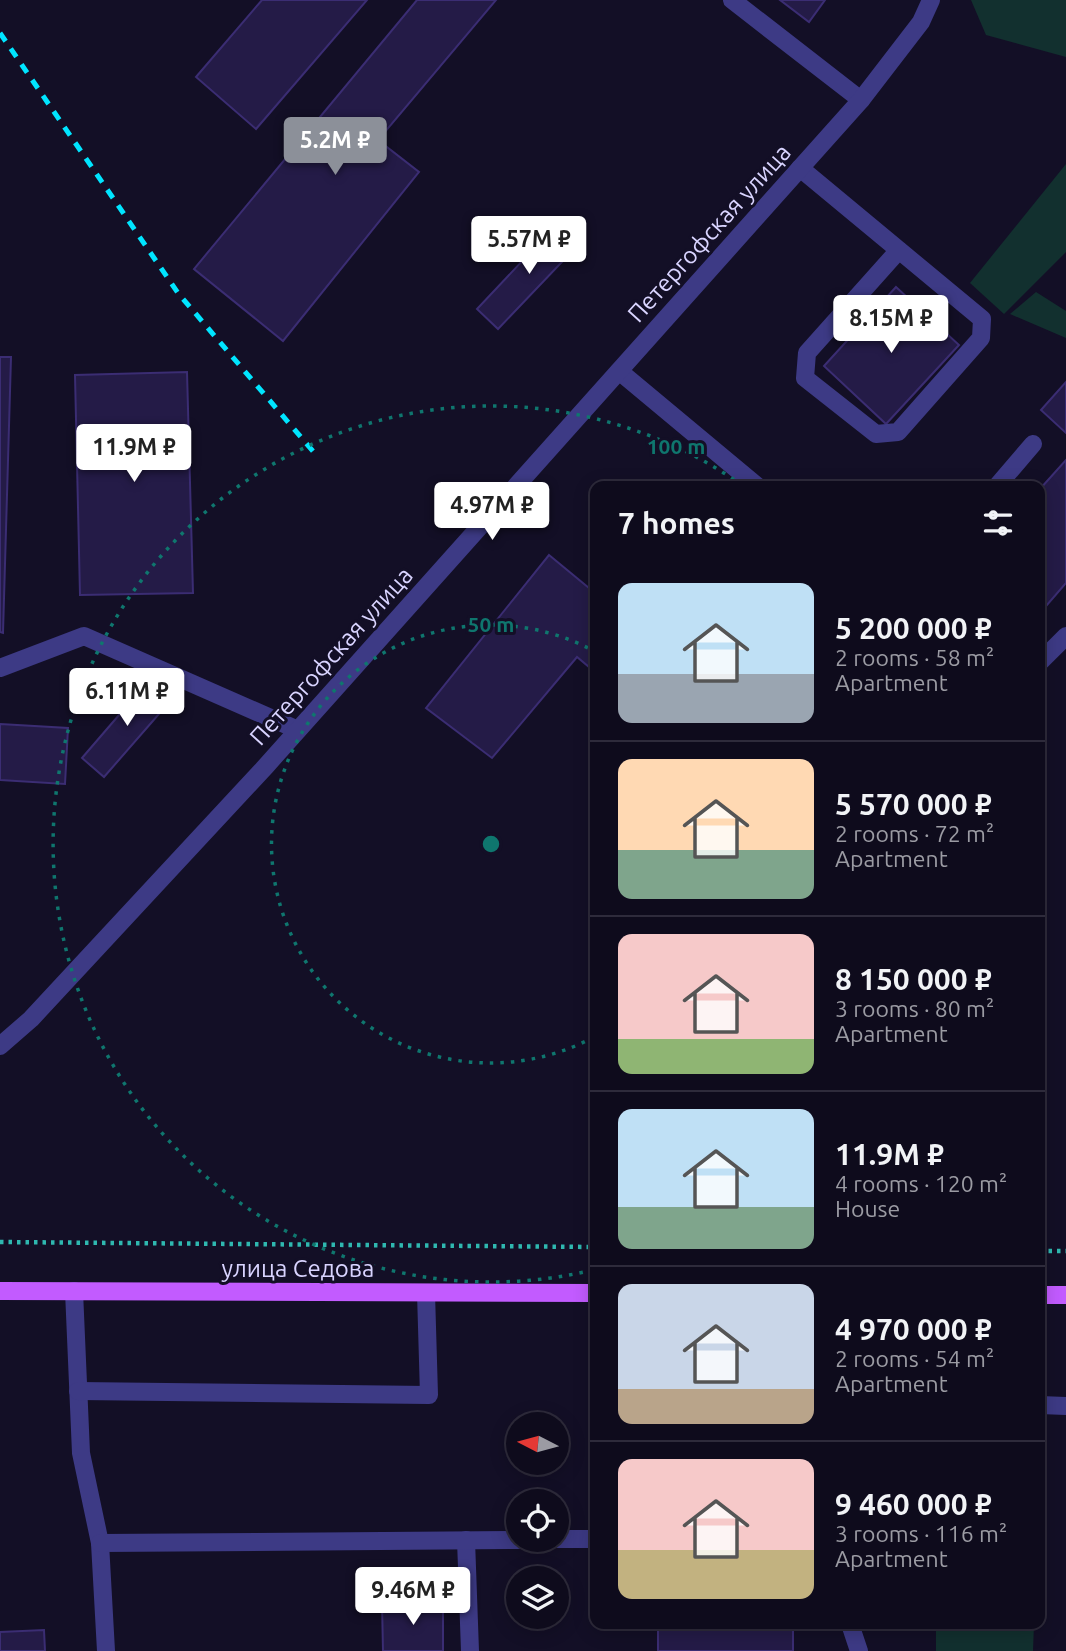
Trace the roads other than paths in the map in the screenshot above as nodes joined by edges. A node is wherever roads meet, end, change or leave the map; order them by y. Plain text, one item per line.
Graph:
1 (732, 0) edge
2 (931, 0) edge
3 (862, 100) junction
4 (800, 168) junction
5 (899, 250) dead end
6 (619, 371) junction
7 (1033, 444) dead end
8 (751, 481) edge
9 (1001, 481) edge
10 (1066, 636) edge
11 (1045, 657) edge
12 (0, 668) edge
13 (298, 730) junction
14 (1, 1044) edge
15 (0, 1291) edge
16 (74, 1292) junction
17 (426, 1293) junction
18 (590, 1293) edge
19 (1045, 1295) edge
20 (1066, 1295) edge
21 (78, 1391) junction
22 (1045, 1405) edge
23 (1066, 1406) edge
24 (569, 1539) edge
25 (590, 1539) edge
26 (466, 1540) junction
27 (506, 1540) edge
28 (100, 1543) junction
29 (852, 1629) edge
30 (106, 1651) edge
31 (470, 1651) edge
32 (859, 1651) edge

1 - 3 street
2 - 3 street, Петергофская улица
3 - 4 street, Петергофская улица
4 - 5 street
4 - 6 street, Петергофская улица
6 - 8 street
6 - 13 street, Петергофская улица
7 - 9 street
10 - 11 street
12 - 13 street
13 - 14 street, Петергофская улица
15 - 16 main road, улица Седова
16 - 17 main road, улица Седова
16 - 21 street
17 - 18 main road, улица Седова
17 - 21 street
19 - 20 main road
21 - 28 street
22 - 23 street
24 - 25 street
26 - 27 street
26 - 28 street
26 - 31 street
28 - 30 street
29 - 32 street

